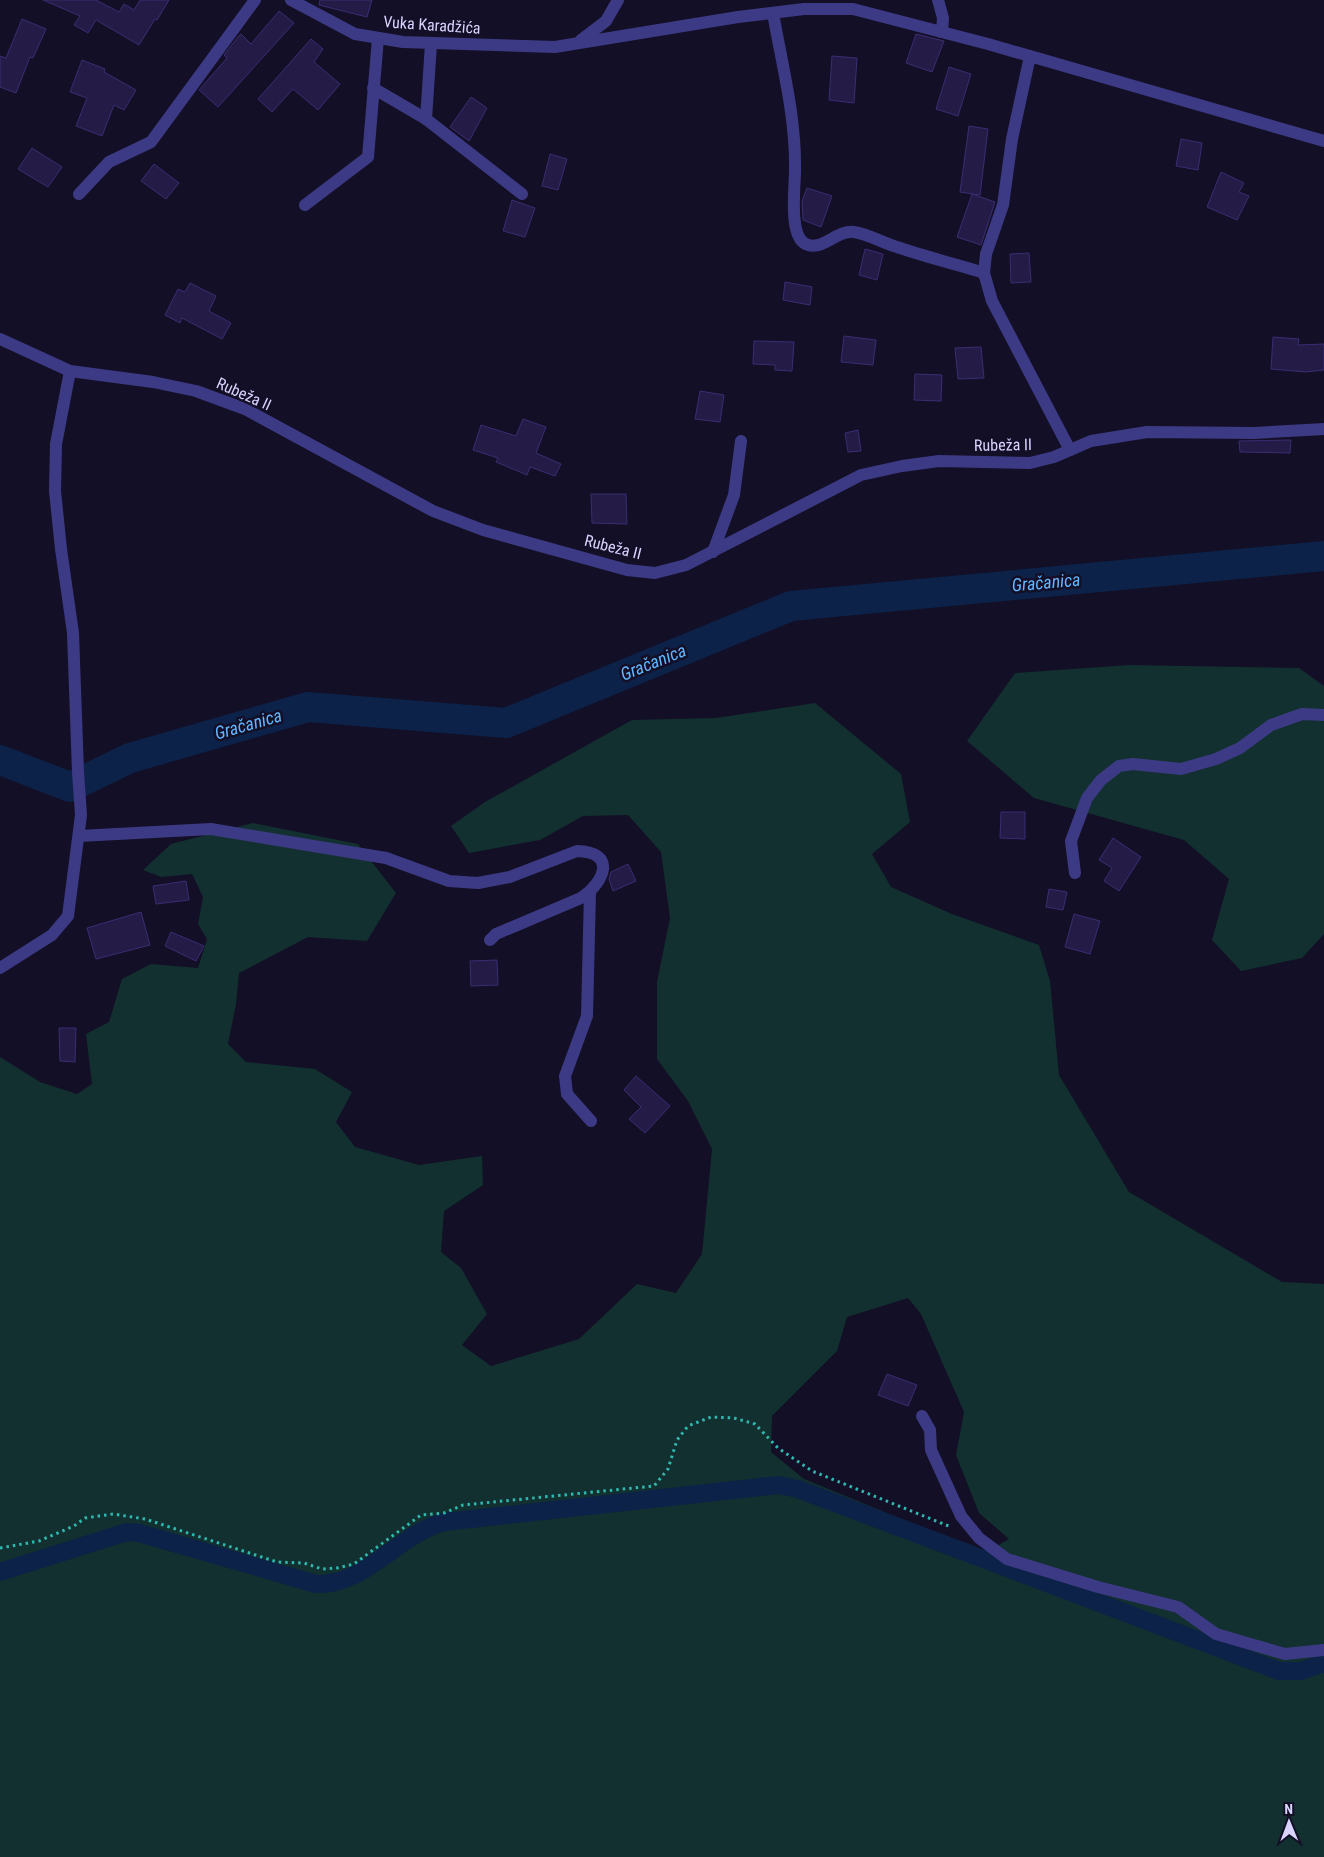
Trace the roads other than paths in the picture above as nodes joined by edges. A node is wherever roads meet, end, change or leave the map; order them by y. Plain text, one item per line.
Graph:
1 (255, 0) edge
2 (291, 0) edge
3 (618, 0) edge
4 (938, 0) edge
5 (772, 13) junction
6 (942, 32) junction
7 (378, 38) junction
8 (579, 42) junction
9 (431, 44) junction
10 (1030, 56) junction
11 (373, 88) junction
12 (426, 119) junction
13 (1324, 141) edge
14 (79, 194) dead end
15 (522, 194) dead end
16 (305, 206) dead end
17 (984, 273) junction
18 (0, 339) edge
19 (70, 371) junction
20 (1324, 429) edge
21 (741, 442) dead end
22 (1070, 450) junction
23 (713, 552) junction
24 (1324, 715) edge
25 (79, 836) junction
26 (1075, 873) dead end
27 (590, 892) junction
28 (490, 940) dead end
29 (0, 968) edge
30 (591, 1121) dead end
31 (922, 1416) dead end
32 (1324, 1650) edge

1 - 14 street
2 - 7 street, Vuka Karadžića
3 - 8 street
4 - 6 street
5 - 6 street, Vuka Karadžića
5 - 8 street, Vuka Karadžića
5 - 17 street
6 - 10 street, Vuka Karadžića
7 - 9 street, Vuka Karadžića
7 - 11 street
8 - 9 street, Vuka Karadžića
9 - 12 street
10 - 13 street, Vuka Karadžića
10 - 17 street
11 - 12 street
11 - 16 street
12 - 15 street
17 - 22 street
18 - 19 street, Rubeža II
19 - 23 street, Rubeža II
19 - 25 street
20 - 22 street, Rubeža II
21 - 23 street
22 - 23 street, Rubeža II
24 - 26 street
25 - 27 street
25 - 29 street
27 - 28 street
27 - 30 street
31 - 32 street

